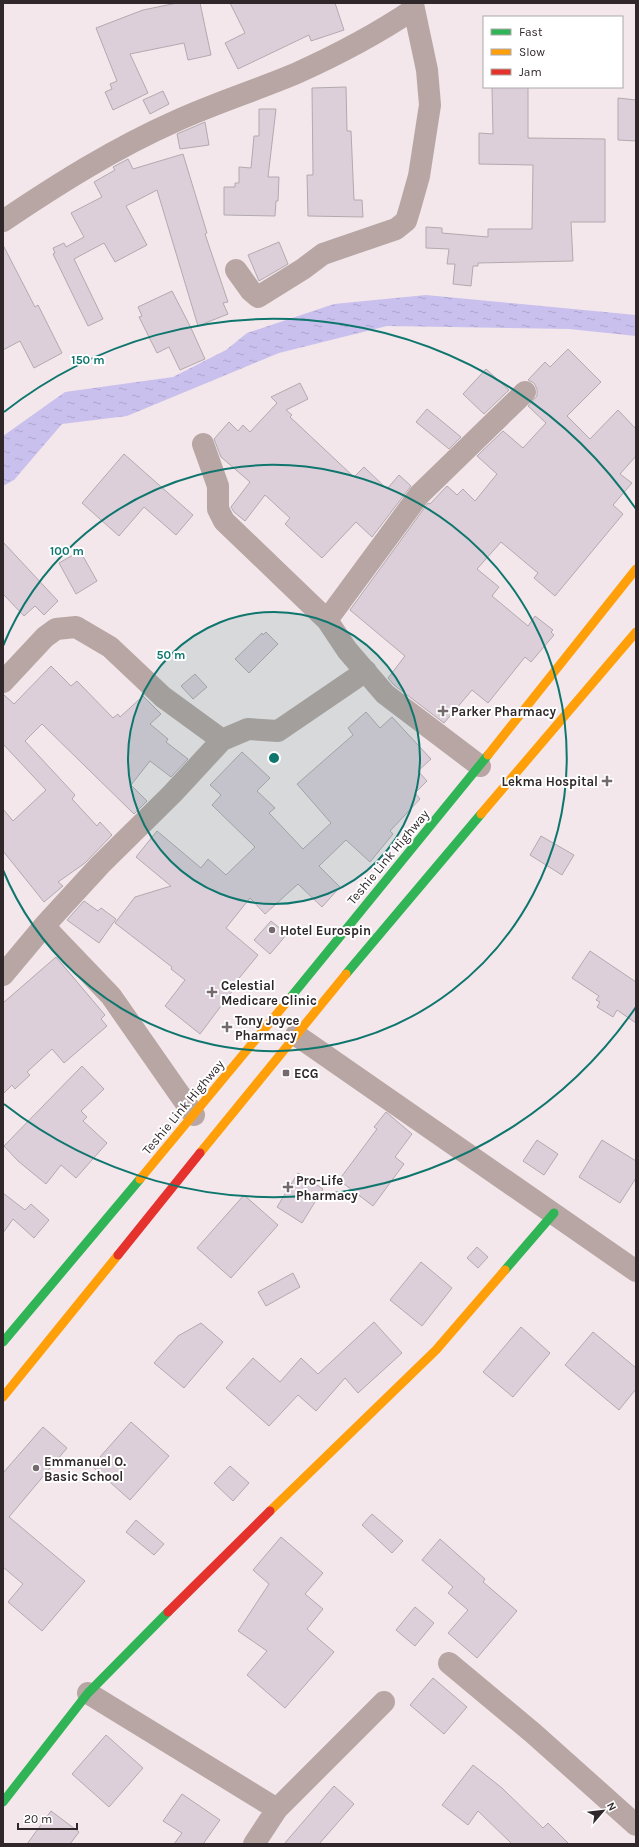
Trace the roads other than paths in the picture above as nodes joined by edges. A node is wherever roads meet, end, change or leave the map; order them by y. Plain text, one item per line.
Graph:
1 (414, 6) edge
2 (3, 221) edge
3 (236, 270) dead end
4 (525, 392) dead end
5 (203, 444) dead end
6 (636, 570) edge
7 (326, 620) junction
8 (636, 632) edge
9 (366, 671) junction
10 (3, 682) edge
11 (222, 740) junction
12 (480, 766) junction
13 (44, 926) junction
14 (4, 974) edge
15 (296, 1035) junction
16 (194, 1115) junction
17 (554, 1214) junction
18 (636, 1271) edge
19 (3, 1342) edge
20 (3, 1397) edge
21 (449, 1663) dead end
22 (88, 1693) junction
23 (384, 1702) dead end
24 (3, 1802) edge
25 (278, 1809) junction
26 (636, 1825) edge
27 (254, 1844) edge

1 - 2 street
1 - 3 street
4 - 7 street
5 - 7 street
6 - 12 main road, Teshie Link Highway
7 - 9 street
8 - 15 main road
9 - 11 street
9 - 12 street
10 - 11 street
11 - 13 street
12 - 16 main road, Teshie Link Highway
13 - 14 street
13 - 16 street
15 - 17 street
15 - 20 main road
16 - 19 main road, Teshie Link Highway
17 - 18 street
17 - 22 main road
21 - 26 street
22 - 24 main road
22 - 25 street
23 - 25 street
25 - 27 street

